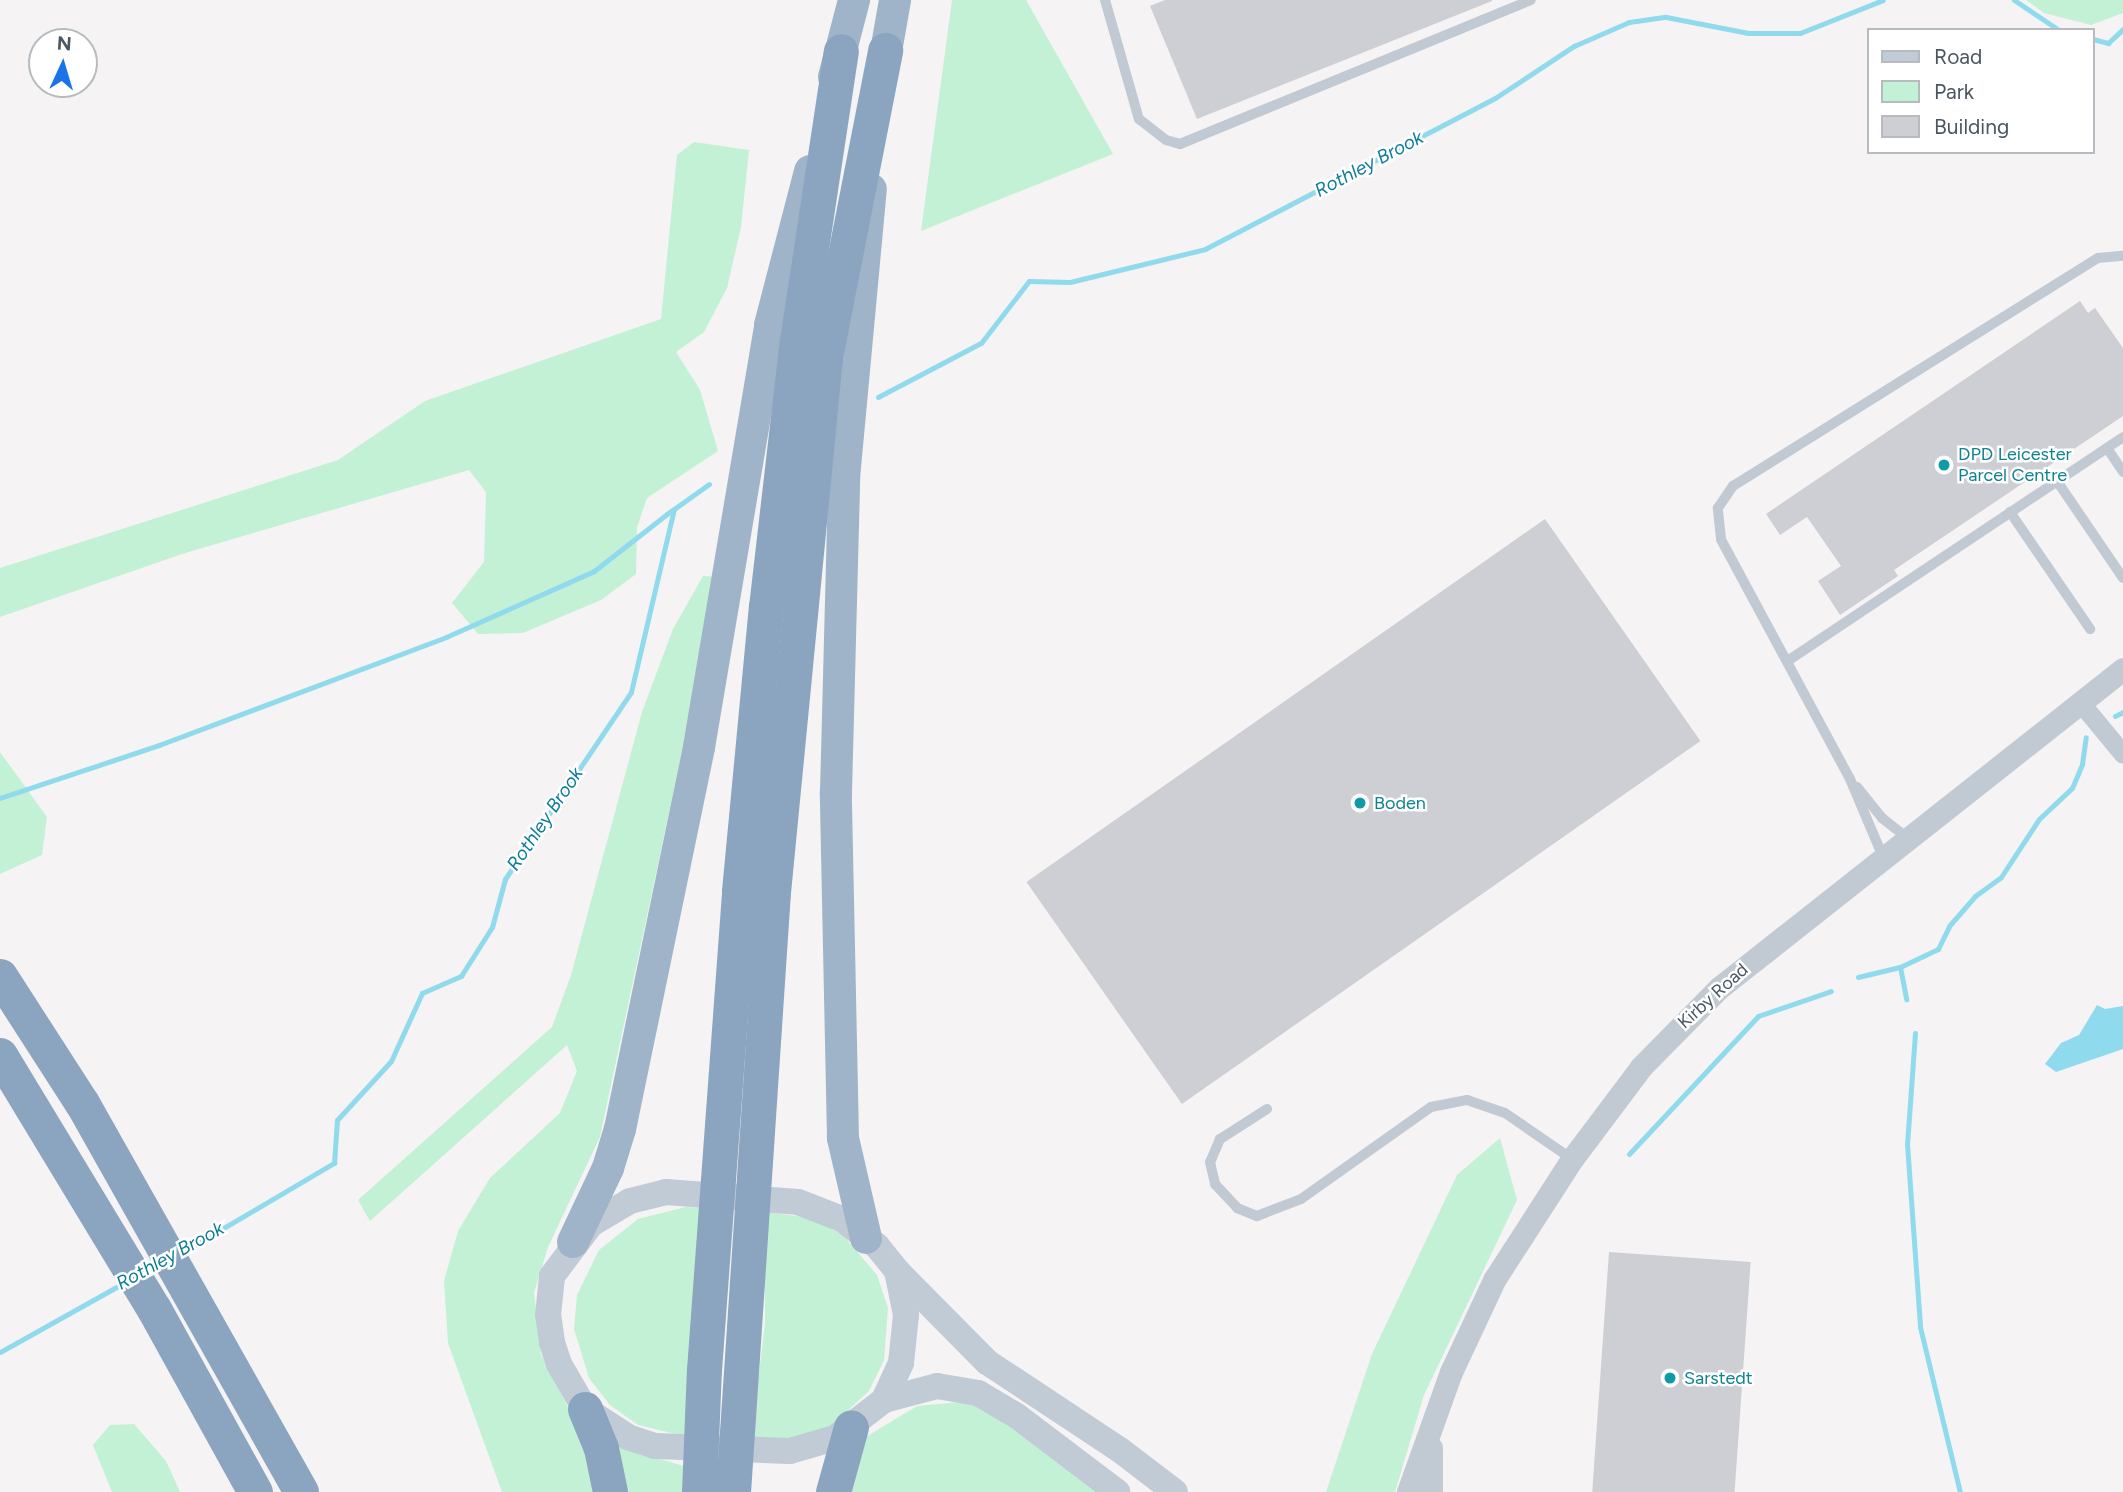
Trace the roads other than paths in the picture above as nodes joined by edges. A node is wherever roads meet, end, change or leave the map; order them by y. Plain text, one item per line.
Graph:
1 (854, 0) edge
2 (895, 0) edge
3 (1105, 0) edge
4 (1531, 0) edge
5 (884, 50) junction
6 (841, 51) junction
7 (2123, 256) edge
8 (2123, 437) edge
9 (2106, 448) junction
10 (2123, 472) edge
11 (2057, 481) junction
12 (2010, 512) junction
13 (2123, 578) edge
14 (2090, 629) dead end
15 (1789, 660) junction
16 (2123, 669) edge
17 (2080, 702) junction
18 (2123, 754) edge
19 (1850, 779) junction
20 (1911, 841) junction
21 (1884, 860) junction
22 (0, 976) edge
23 (0, 1055) edge
24 (1267, 1109) dead end
25 (1572, 1159) junction
26 (866, 1238) junction
27 (573, 1242) junction
28 (897, 1271) junction
29 (884, 1400) junction
30 (585, 1409) junction
31 (851, 1427) junction
32 (1432, 1431) junction
33 (255, 1492) edge
34 (301, 1492) edge
35 (610, 1492) edge
36 (699, 1492) edge
37 (733, 1492) edge
38 (833, 1492) edge
39 (1117, 1492) edge
40 (1175, 1492) edge
41 (1408, 1492) edge
42 (1431, 1492) edge

1 - 6 highway
2 - 5 highway
3 - 4 lane
5 - 26 highway
5 - 37 highway
6 - 27 highway
6 - 36 highway
7 - 15 lane
8 - 9 lane
9 - 10 lane
9 - 11 lane
11 - 12 lane
11 - 13 lane
12 - 14 lane
12 - 15 lane
15 - 19 lane
16 - 17 street, Kirby Road
17 - 18 street
17 - 20 street, Kirby Road
19 - 20 lane
19 - 21 lane
20 - 21 street, Kirby Road
21 - 25 street, Kirby Road
22 - 34 highway
23 - 33 highway
24 - 25 lane
25 - 32 street, Kirby Road
26 - 27 main road
26 - 28 main road
27 - 30 main road
28 - 29 main road
28 - 40 main road
29 - 31 main road
29 - 39 main road
30 - 31 main road
30 - 35 highway
31 - 38 highway
32 - 41 street, Kirby Road
32 - 42 street, Kirby Road

